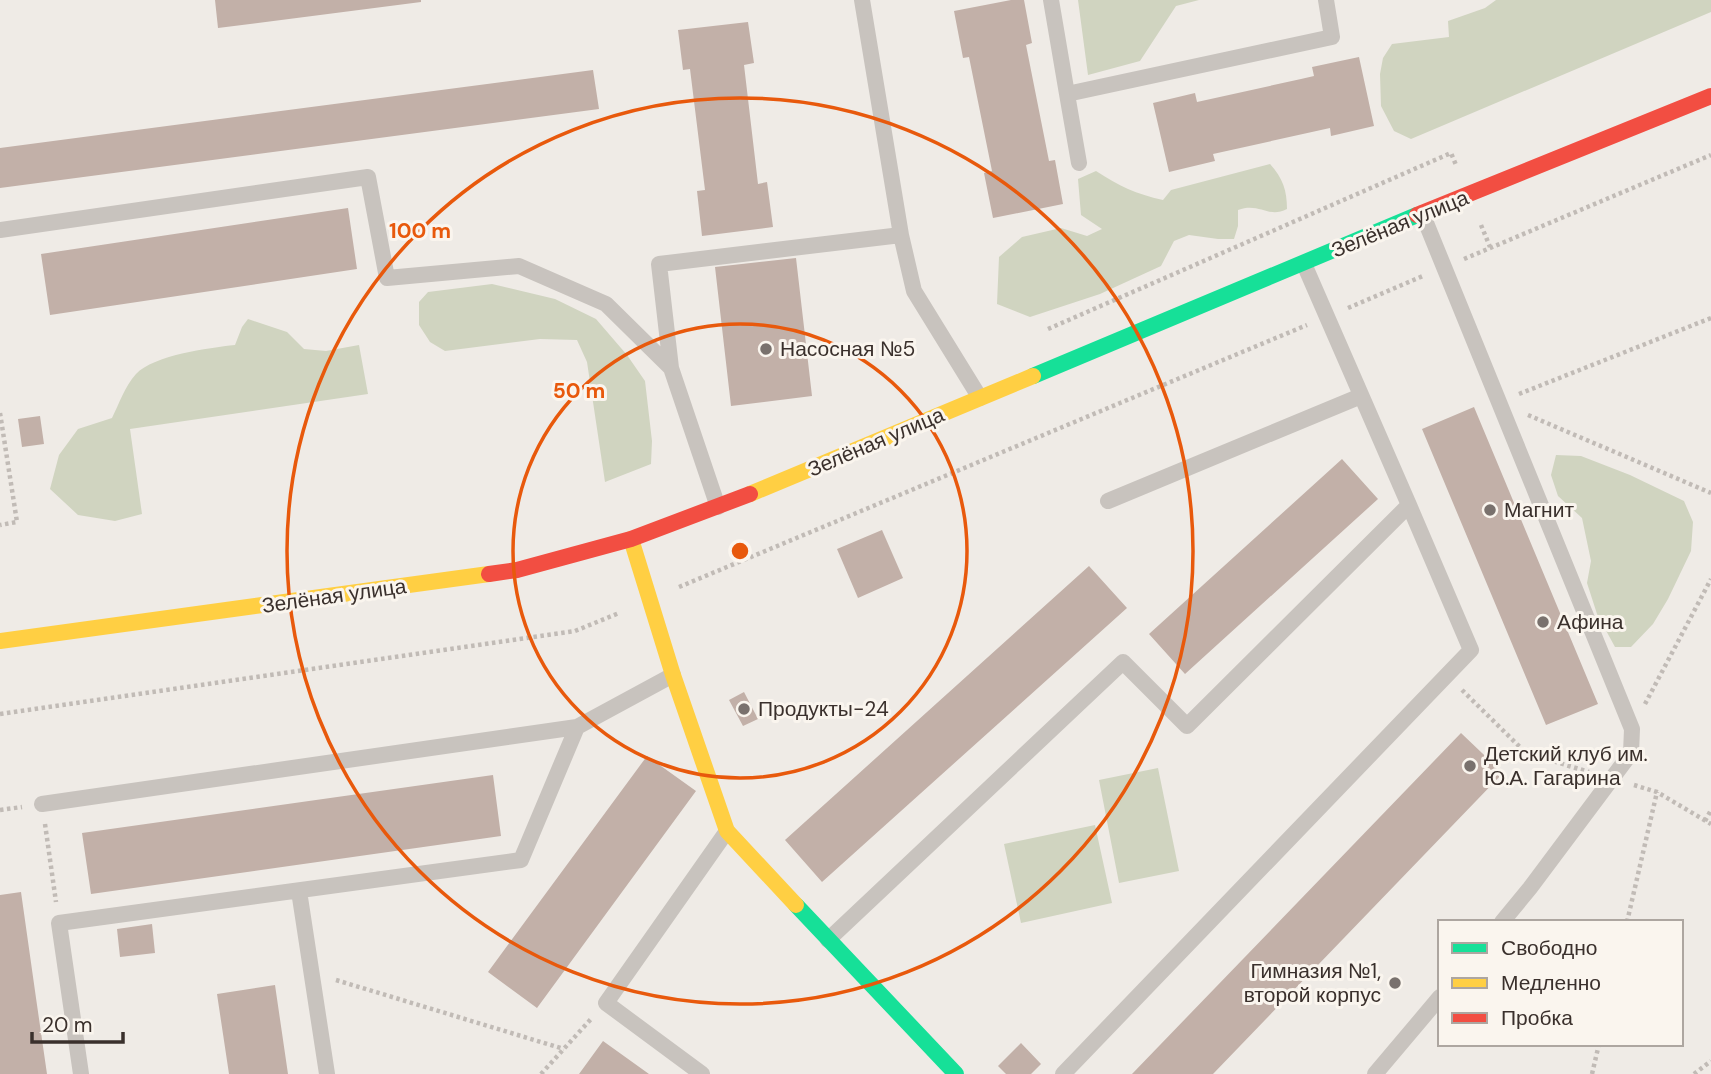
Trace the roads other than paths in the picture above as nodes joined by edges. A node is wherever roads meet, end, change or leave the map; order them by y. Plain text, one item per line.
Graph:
1 (862, 0) edge
2 (1051, 0) edge
3 (1326, 0) edge
4 (1067, 94) junction
5 (1711, 96) edge
6 (1079, 163) dead end
7 (1422, 213) junction
8 (0, 230) edge
9 (901, 234) junction
10 (1304, 264) junction
11 (671, 368) junction
12 (1361, 396) junction
13 (980, 398) junction
14 (1108, 501) dead end
15 (1409, 505) junction
16 (718, 507) junction
17 (631, 539) junction
18 (0, 641) edge
19 (673, 675) junction
20 (577, 727) junction
21 (42, 804) road end
22 (727, 831) junction
23 (299, 891) junction
24 (1504, 920) edge
25 (828, 940) junction
26 (1438, 999) edge
27 (81, 1074) edge
28 (327, 1074) edge
29 (702, 1074) edge
30 (956, 1074) edge
31 (1063, 1074) edge
32 (1375, 1074) edge

1 - 9 lane
2 - 4 lane
3 - 4 lane
4 - 6 lane
5 - 7 main road, Зелёная улица
7 - 10 main road, Зелёная улица
7 - 24 lane
8 - 11 lane
9 - 11 lane
9 - 13 lane
10 - 12 lane
10 - 13 main road, Зелёная улица
11 - 16 lane
12 - 14 lane
12 - 15 lane
13 - 16 main road, Зелёная улица
15 - 25 lane
15 - 31 lane
16 - 17 main road, Зелёная улица
17 - 18 main road, Зелёная улица
17 - 19 main road
19 - 20 lane
19 - 22 main road
20 - 21 lane
20 - 23 lane
22 - 25 main road
22 - 29 lane
23 - 27 lane
23 - 28 lane
25 - 30 main road
26 - 32 lane

